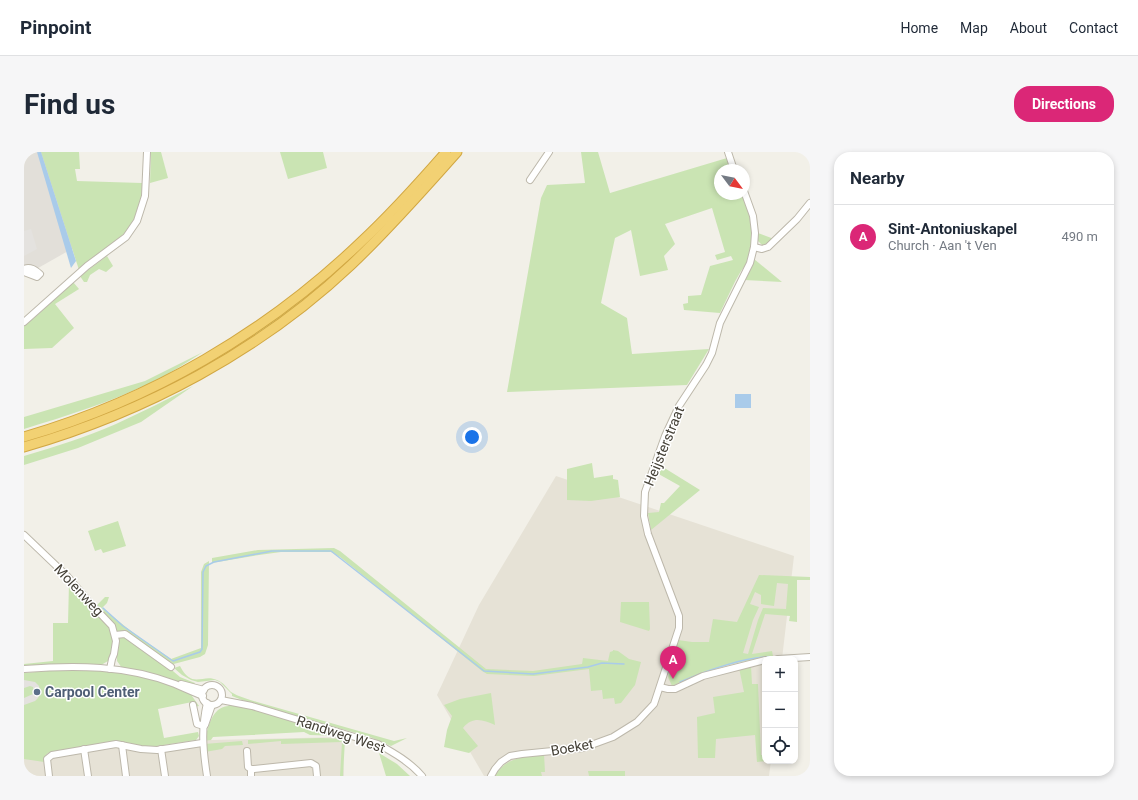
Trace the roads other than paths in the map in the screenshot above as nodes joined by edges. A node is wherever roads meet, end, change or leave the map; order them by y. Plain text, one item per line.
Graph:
1 (147, 152) edge
2 (446, 152) edge
3 (457, 152) edge
4 (549, 152) edge
5 (728, 152) edge
6 (732, 164) edge
7 (530, 180) dead end
8 (747, 200) edge
9 (810, 203) edge
10 (754, 247) junction
11 (24, 322) edge
12 (24, 437) edge
13 (24, 447) edge
14 (24, 535) edge
15 (115, 635) junction
16 (810, 657) edge
17 (798, 658) edge
18 (762, 661) edge
19 (171, 667) dead end
20 (24, 669) edge
21 (112, 669) junction
22 (660, 687) junction
23 (203, 693) junction
24 (221, 698) junction
25 (210, 704) junction
26 (193, 705) dead end
27 (203, 728) junction
28 (202, 743) junction
29 (122, 745) junction
30 (84, 749) junction
31 (162, 749) junction
32 (247, 751) dead end
33 (251, 773) edge
34 (49, 776) edge
35 (88, 776) edge
36 (126, 776) edge
37 (165, 776) edge
38 (207, 776) edge
39 (317, 776) edge
40 (422, 776) edge
41 (492, 776) edge

1 - 11 street
2 - 12 highway
3 - 13 highway
4 - 7 street
5 - 6 street
8 - 10 street, Heijsterstraat
9 - 10 street
10 - 22 street, Heijsterstraat
14 - 15 street, Molenweg
15 - 19 street
15 - 21 street
16 - 17 street
18 - 22 street
20 - 21 street
21 - 23 street
22 - 41 street, Boeket
23 - 24 street
23 - 25 street
24 - 25 street
24 - 40 street, Randweg West
25 - 27 street
26 - 27 street
27 - 28 street
28 - 31 street
28 - 38 street
29 - 30 street
29 - 31 street
29 - 36 street
30 - 34 street
30 - 35 street
31 - 37 street
32 - 33 street
33 - 39 street

